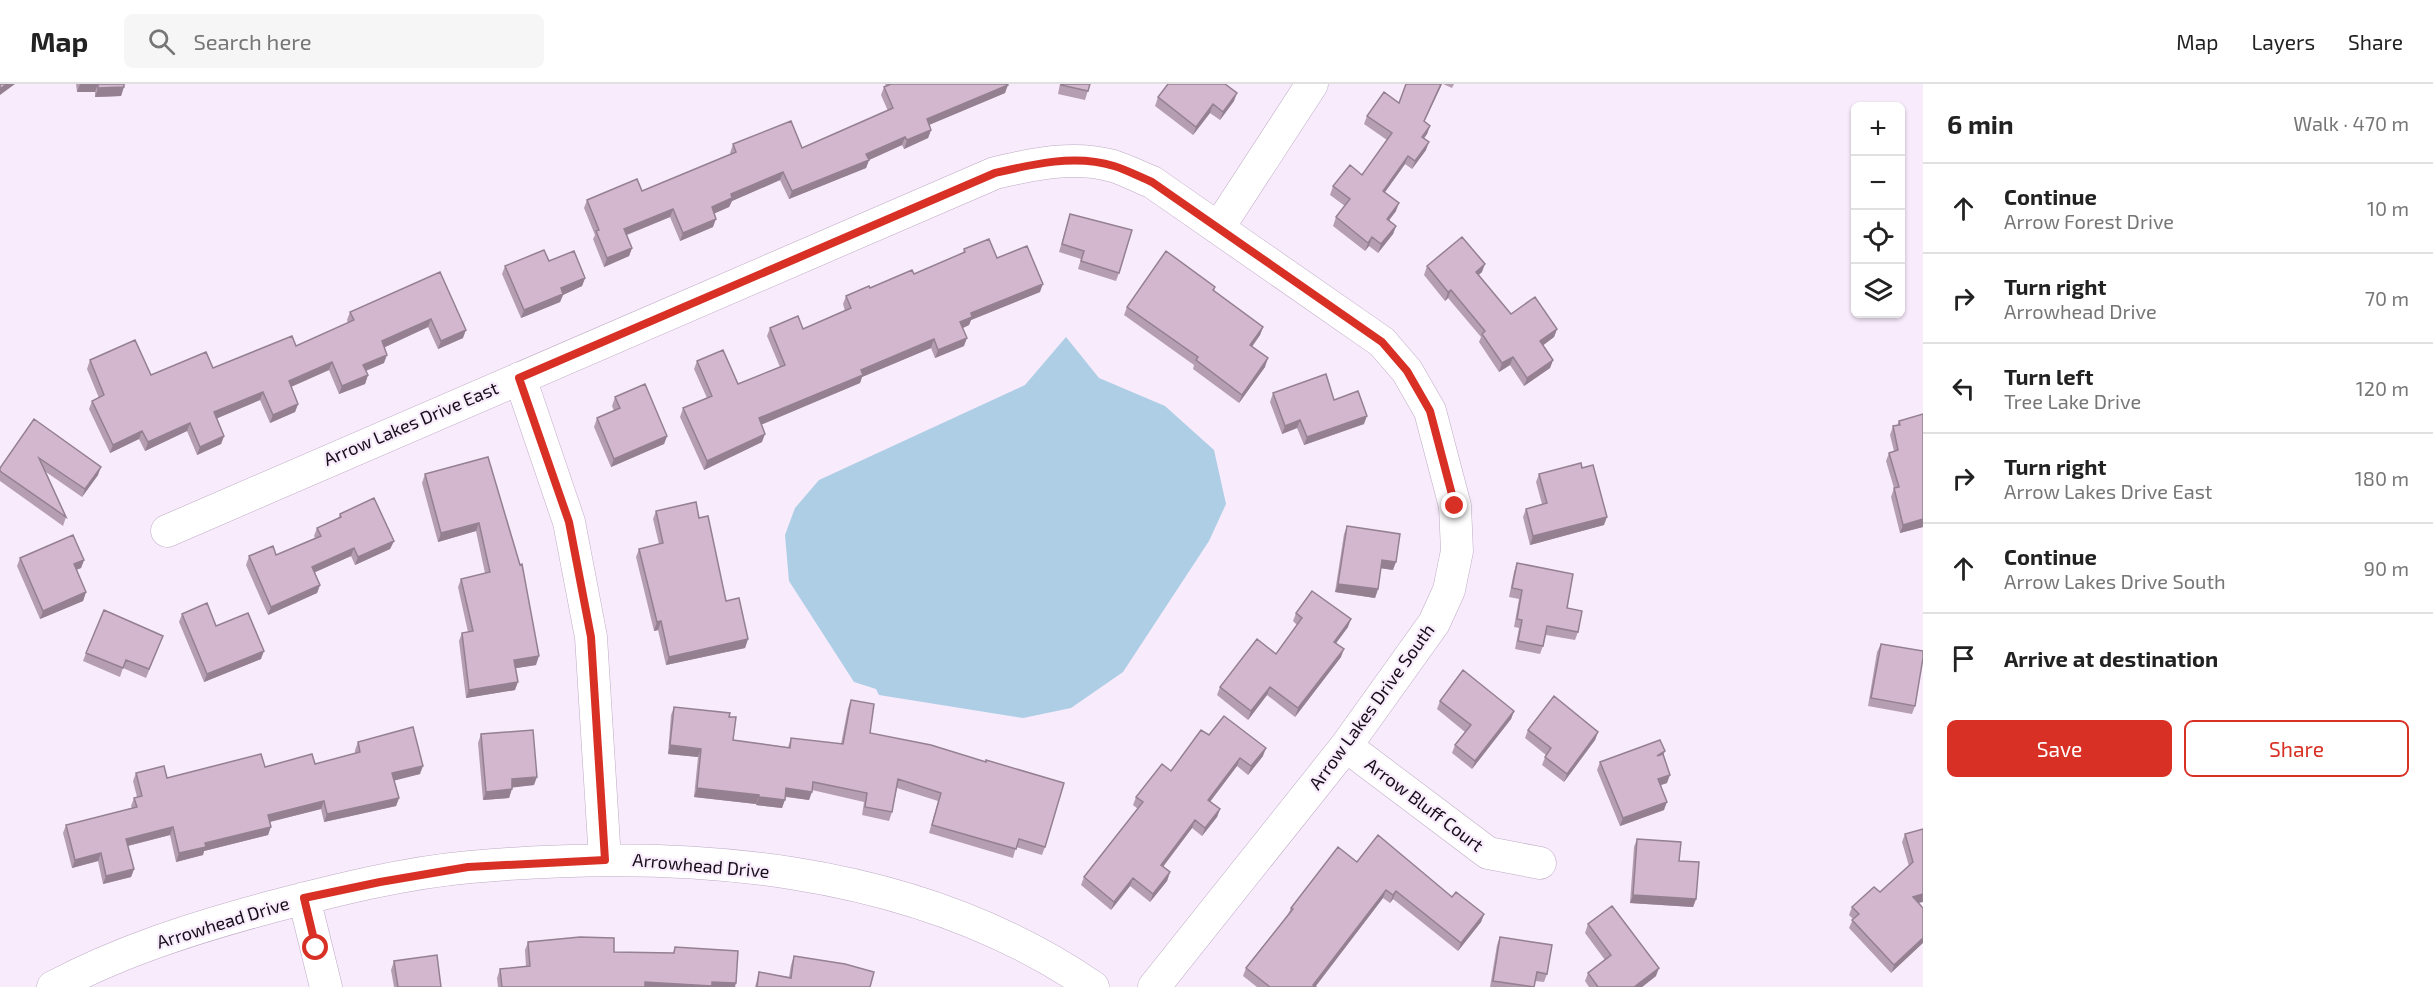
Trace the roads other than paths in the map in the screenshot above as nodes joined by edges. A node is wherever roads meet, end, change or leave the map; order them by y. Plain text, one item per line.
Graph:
1 (1312, 84) edge
2 (1220, 227) junction
3 (519, 378) junction
4 (167, 531) dead end
5 (1346, 746) junction
6 (605, 860) junction
7 (1540, 863) dead end
8 (304, 898) junction
9 (53, 987) edge
10 (326, 987) edge
11 (1093, 987) edge
12 (1154, 987) edge

1 - 2 street
2 - 3 street, Arrow Lakes Drive East
2 - 5 street, Arrow Lakes Drive South
3 - 4 street, Arrow Lakes Drive East
3 - 6 street
5 - 7 street, Arrow Bluff Court
5 - 12 street, Arrow Lakes Drive South
6 - 8 street, Arrowhead Drive
6 - 11 street, Arrowhead Drive
8 - 9 street, Arrowhead Drive
8 - 10 street

